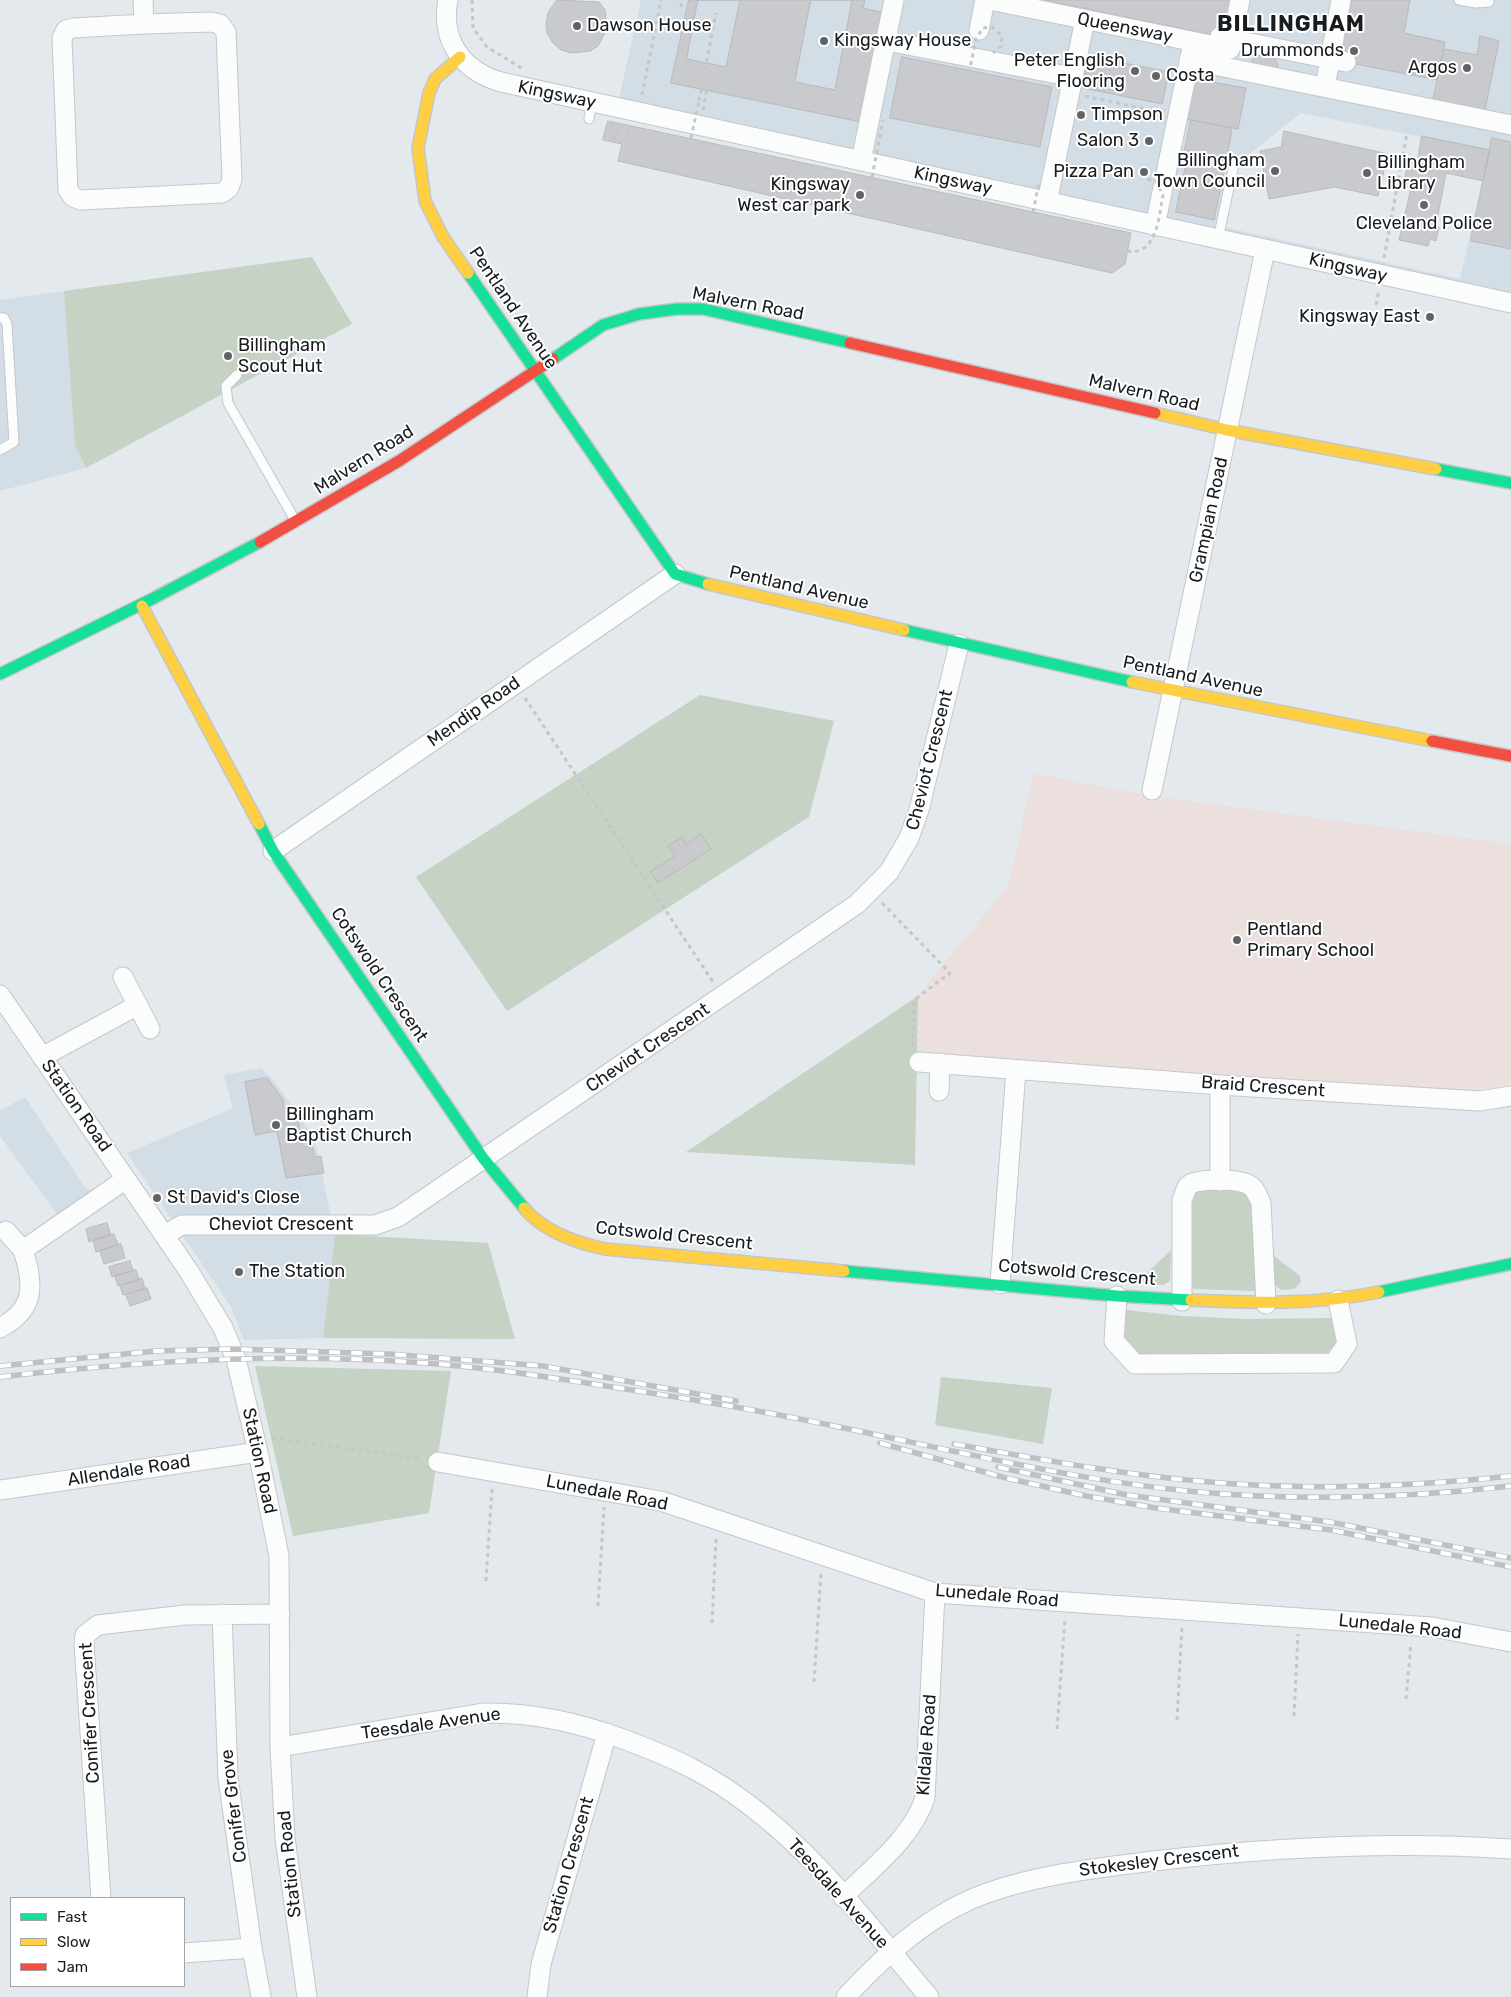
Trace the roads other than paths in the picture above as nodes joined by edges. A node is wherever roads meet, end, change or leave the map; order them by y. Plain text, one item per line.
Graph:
1 (143, 0) edge
2 (448, 0) edge
3 (894, 0) edge
4 (985, 0) edge
5 (990, 0) edge
6 (1234, 0) edge
7 (1240, 0) edge
8 (1342, 0) edge
9 (1352, 0) edge
10 (1459, 0) edge
11 (1489, 2) dead end
12 (1084, 20) junction
13 (144, 24) junction
14 (979, 30) dead end
15 (887, 41) junction
16 (1193, 42) junction
17 (1231, 44) junction
18 (460, 57) junction
19 (1330, 59) junction
20 (1189, 60) junction
21 (1074, 86) junction
22 (1325, 87) junction
23 (1511, 126) edge
24 (1235, 160) dead end
25 (861, 161) junction
26 (1050, 208) junction
27 (1154, 226) junction
28 (1218, 240) junction
29 (1266, 250) junction
30 (1511, 304) edge
31 (0, 318) edge
32 (534, 371) junction
33 (237, 375) dead end
34 (1227, 430) junction
35 (0, 450) edge
36 (1511, 484) edge
37 (296, 522) junction
38 (675, 574) junction
39 (142, 606) junction
40 (959, 644) junction
41 (0, 674) edge
42 (1173, 692) junction
43 (1511, 756) edge
44 (1152, 790) dead end
45 (273, 851) junction
46 (123, 977) dead end
47 (0, 994) edge
48 (138, 1005) junction
49 (150, 1029) dead end
50 (42, 1057) junction
51 (919, 1062) road end
52 (940, 1064) junction
53 (1016, 1070) junction
54 (1220, 1085) junction
55 (939, 1090) dead end
56 (1511, 1096) edge
57 (483, 1158) junction
58 (126, 1180) junction
59 (1220, 1181) junction
60 (2, 1228) edge
61 (164, 1235) junction
62 (23, 1250) junction
63 (1511, 1264) edge
64 (1000, 1284) junction
65 (1117, 1296) junction
66 (1338, 1300) junction
67 (1182, 1301) junction
68 (1266, 1304) junction
69 (0, 1328) edge
70 (256, 1443) junction
71 (438, 1462) road end
72 (0, 1490) edge
73 (935, 1593) junction
74 (222, 1614) junction
75 (280, 1614) junction
76 (1511, 1642) edge
77 (607, 1733) junction
78 (280, 1748) junction
79 (1511, 1849) edge
80 (843, 1896) junction
81 (101, 1897) edge
82 (252, 1948) junction
83 (891, 1952) junction
84 (185, 1953) edge
85 (261, 1997) edge
86 (307, 1997) edge
87 (537, 1997) edge
88 (846, 1997) edge
89 (929, 1997) edge

1 - 13 street
2 - 18 street, Kingsway
3 - 15 street
4 - 14 street
5 - 12 street, Queensway
6 - 17 street
7 - 17 street
8 - 19 street
9 - 19 street
10 - 11 lane
12 - 16 street, Queensway
12 - 21 street
13 - 13 street
15 - 21 street
15 - 25 street
16 - 17 street, Queensway
16 - 20 street
17 - 19 street, Queensway
18 - 25 street, Kingsway
18 - 32 street, Pentland Avenue
19 - 22 street
20 - 22 street
20 - 27 street
21 - 26 street
22 - 23 street
24 - 28 lane
25 - 26 street, Kingsway
26 - 27 street, Kingsway
27 - 28 street, Kingsway
28 - 29 street, Kingsway
29 - 30 street, Kingsway
29 - 34 street, Grampian Road
31 - 35 lane
32 - 34 street, Malvern Road
32 - 37 street, Malvern Road
32 - 38 street, Pentland Avenue
33 - 37 lane
34 - 36 street, Malvern Road
34 - 42 street, Grampian Road
37 - 39 street, Malvern Road
38 - 40 street, Pentland Avenue
38 - 45 street, Mendip Road
39 - 41 street, Malvern Road
39 - 45 street, Cotswold Crescent
40 - 42 street, Pentland Avenue
40 - 57 street, Cheviot Crescent
42 - 43 street, Pentland Avenue
42 - 44 street, Grampian Road
45 - 57 street, Cotswold Crescent
46 - 48 street
47 - 50 street, Station Road
48 - 49 street
48 - 50 street
50 - 58 street, Station Road
51 - 52 street, Braid Crescent
52 - 53 street, Braid Crescent
52 - 55 street
53 - 54 street, Braid Crescent
53 - 64 street
54 - 56 street, Braid Crescent
54 - 59 street
57 - 61 street, Cheviot Crescent
57 - 64 street, Cotswold Crescent
58 - 61 street, Station Road
58 - 62 street
59 - 67 street
59 - 68 street
60 - 62 street
61 - 70 street, Station Road
62 - 69 street
63 - 66 street, Cotswold Crescent
64 - 65 street, Cotswold Crescent
65 - 66 street
65 - 67 street, Cotswold Crescent
66 - 68 street, Cotswold Crescent
67 - 68 street, Cotswold Crescent
70 - 72 street, Allendale Road
70 - 75 street, Station Road
71 - 73 street, Lunedale Road
73 - 76 street, Lunedale Road
73 - 80 street, Kildale Road
74 - 75 street, Conifer Crescent
74 - 81 street, Conifer Crescent
74 - 82 street, Conifer Grove
75 - 78 street, Station Road
77 - 78 street, Teesdale Avenue
77 - 80 street, Teesdale Avenue
77 - 87 street, Station Crescent
78 - 86 street, Station Road
79 - 83 street, Stokesley Crescent
80 - 83 street, Teesdale Avenue
82 - 84 street
82 - 85 street, Conifer Grove
83 - 88 street, Stokesley Crescent
83 - 89 street, Teesdale Avenue

